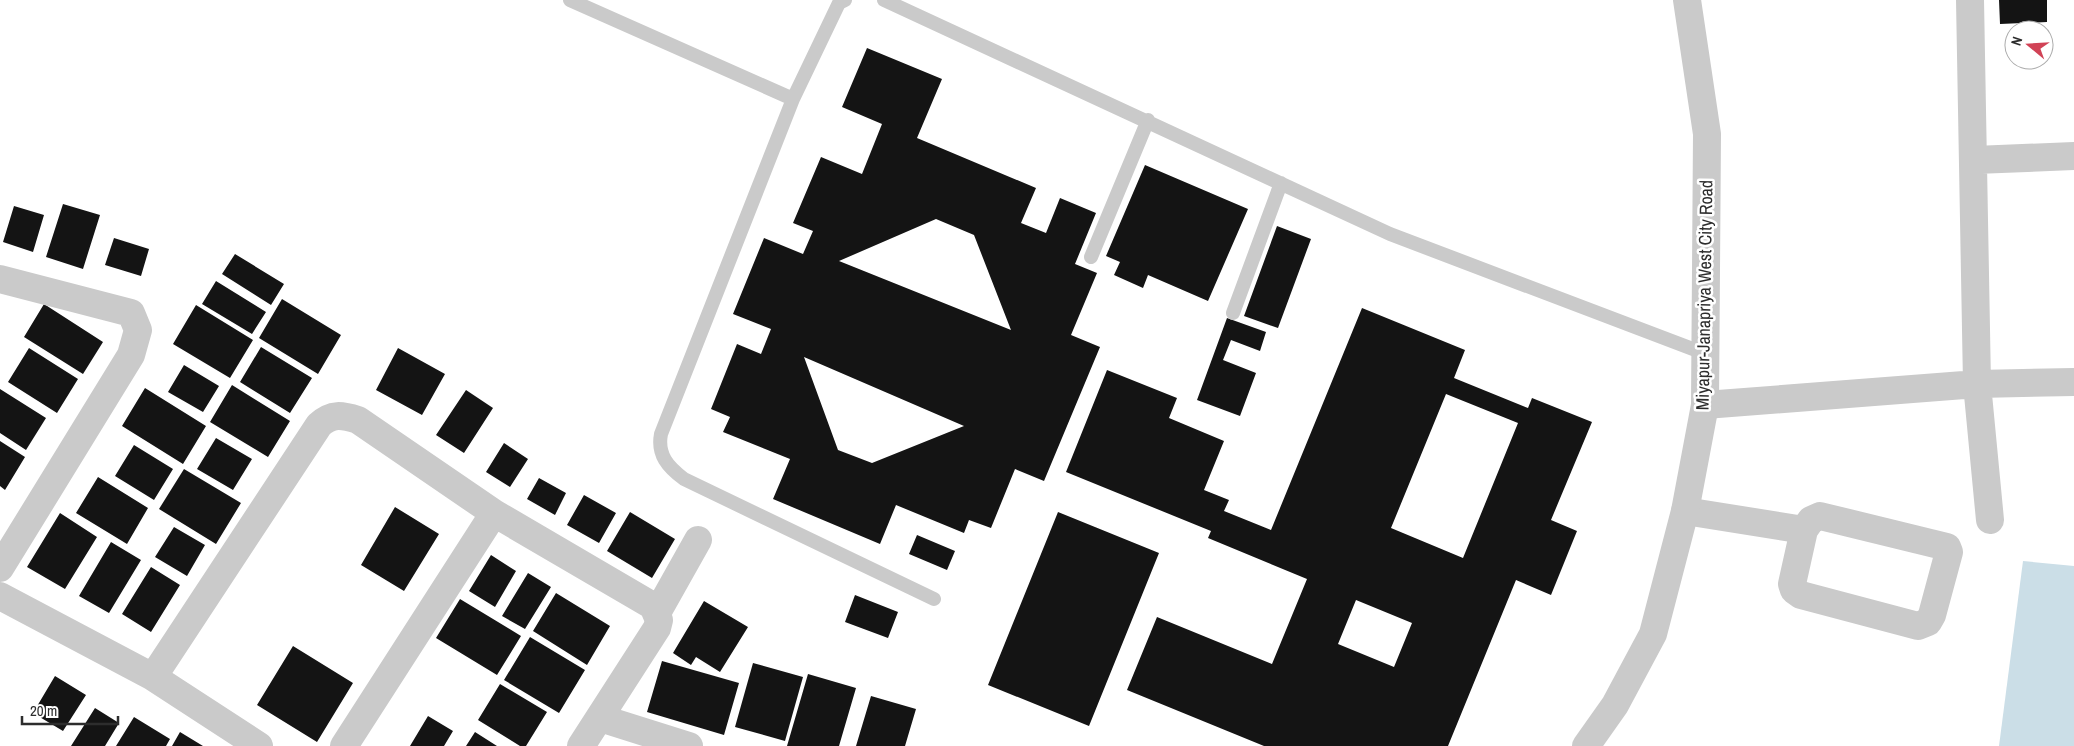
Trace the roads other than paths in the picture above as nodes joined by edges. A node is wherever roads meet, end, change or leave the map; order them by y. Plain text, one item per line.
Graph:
1 (570, 0) edge
2 (845, 0) edge
3 (884, 0) edge
4 (1687, 0) edge
5 (1970, 0) edge
6 (792, 98) junction
7 (1148, 120) junction
8 (2074, 156) edge
9 (1975, 160) junction
10 (1281, 183) junction
11 (1091, 257) dead end
12 (0, 279) edge
13 (1233, 312) dead end
14 (1706, 354) junction
15 (2074, 382) edge
16 (1978, 384) junction
17 (1705, 405) junction
18 (1685, 511) junction
19 (494, 513) junction
20 (1990, 520) dead end
21 (1804, 530) junction
22 (698, 540) dead end
23 (0, 568) edge
24 (0, 596) edge
25 (934, 599) dead end
26 (657, 613) junction
27 (153, 677) junction
28 (600, 718) junction
29 (259, 746) edge
30 (344, 746) edge
31 (581, 746) edge
32 (689, 746) edge
33 (1586, 746) edge

1 - 6 lane
2 - 6 lane
3 - 7 lane
4 - 14 street, Miyapur-Janapriya West City Road
5 - 9 street
6 - 25 lane
7 - 10 lane
7 - 11 lane
8 - 9 street
9 - 16 street
10 - 13 lane
10 - 14 lane
12 - 23 street
14 - 17 street, Miyapur-Janapriya West City Road
15 - 16 street
16 - 17 street
16 - 20 street
17 - 18 street, Miyapur-Janapriya West City Road
18 - 21 street
18 - 33 street, Miyapur-Janapriya West City Road
19 - 26 street
19 - 27 street
19 - 30 street
21 - 21 street
22 - 26 street
24 - 27 street
26 - 28 street
27 - 29 street
28 - 31 street
28 - 32 street

